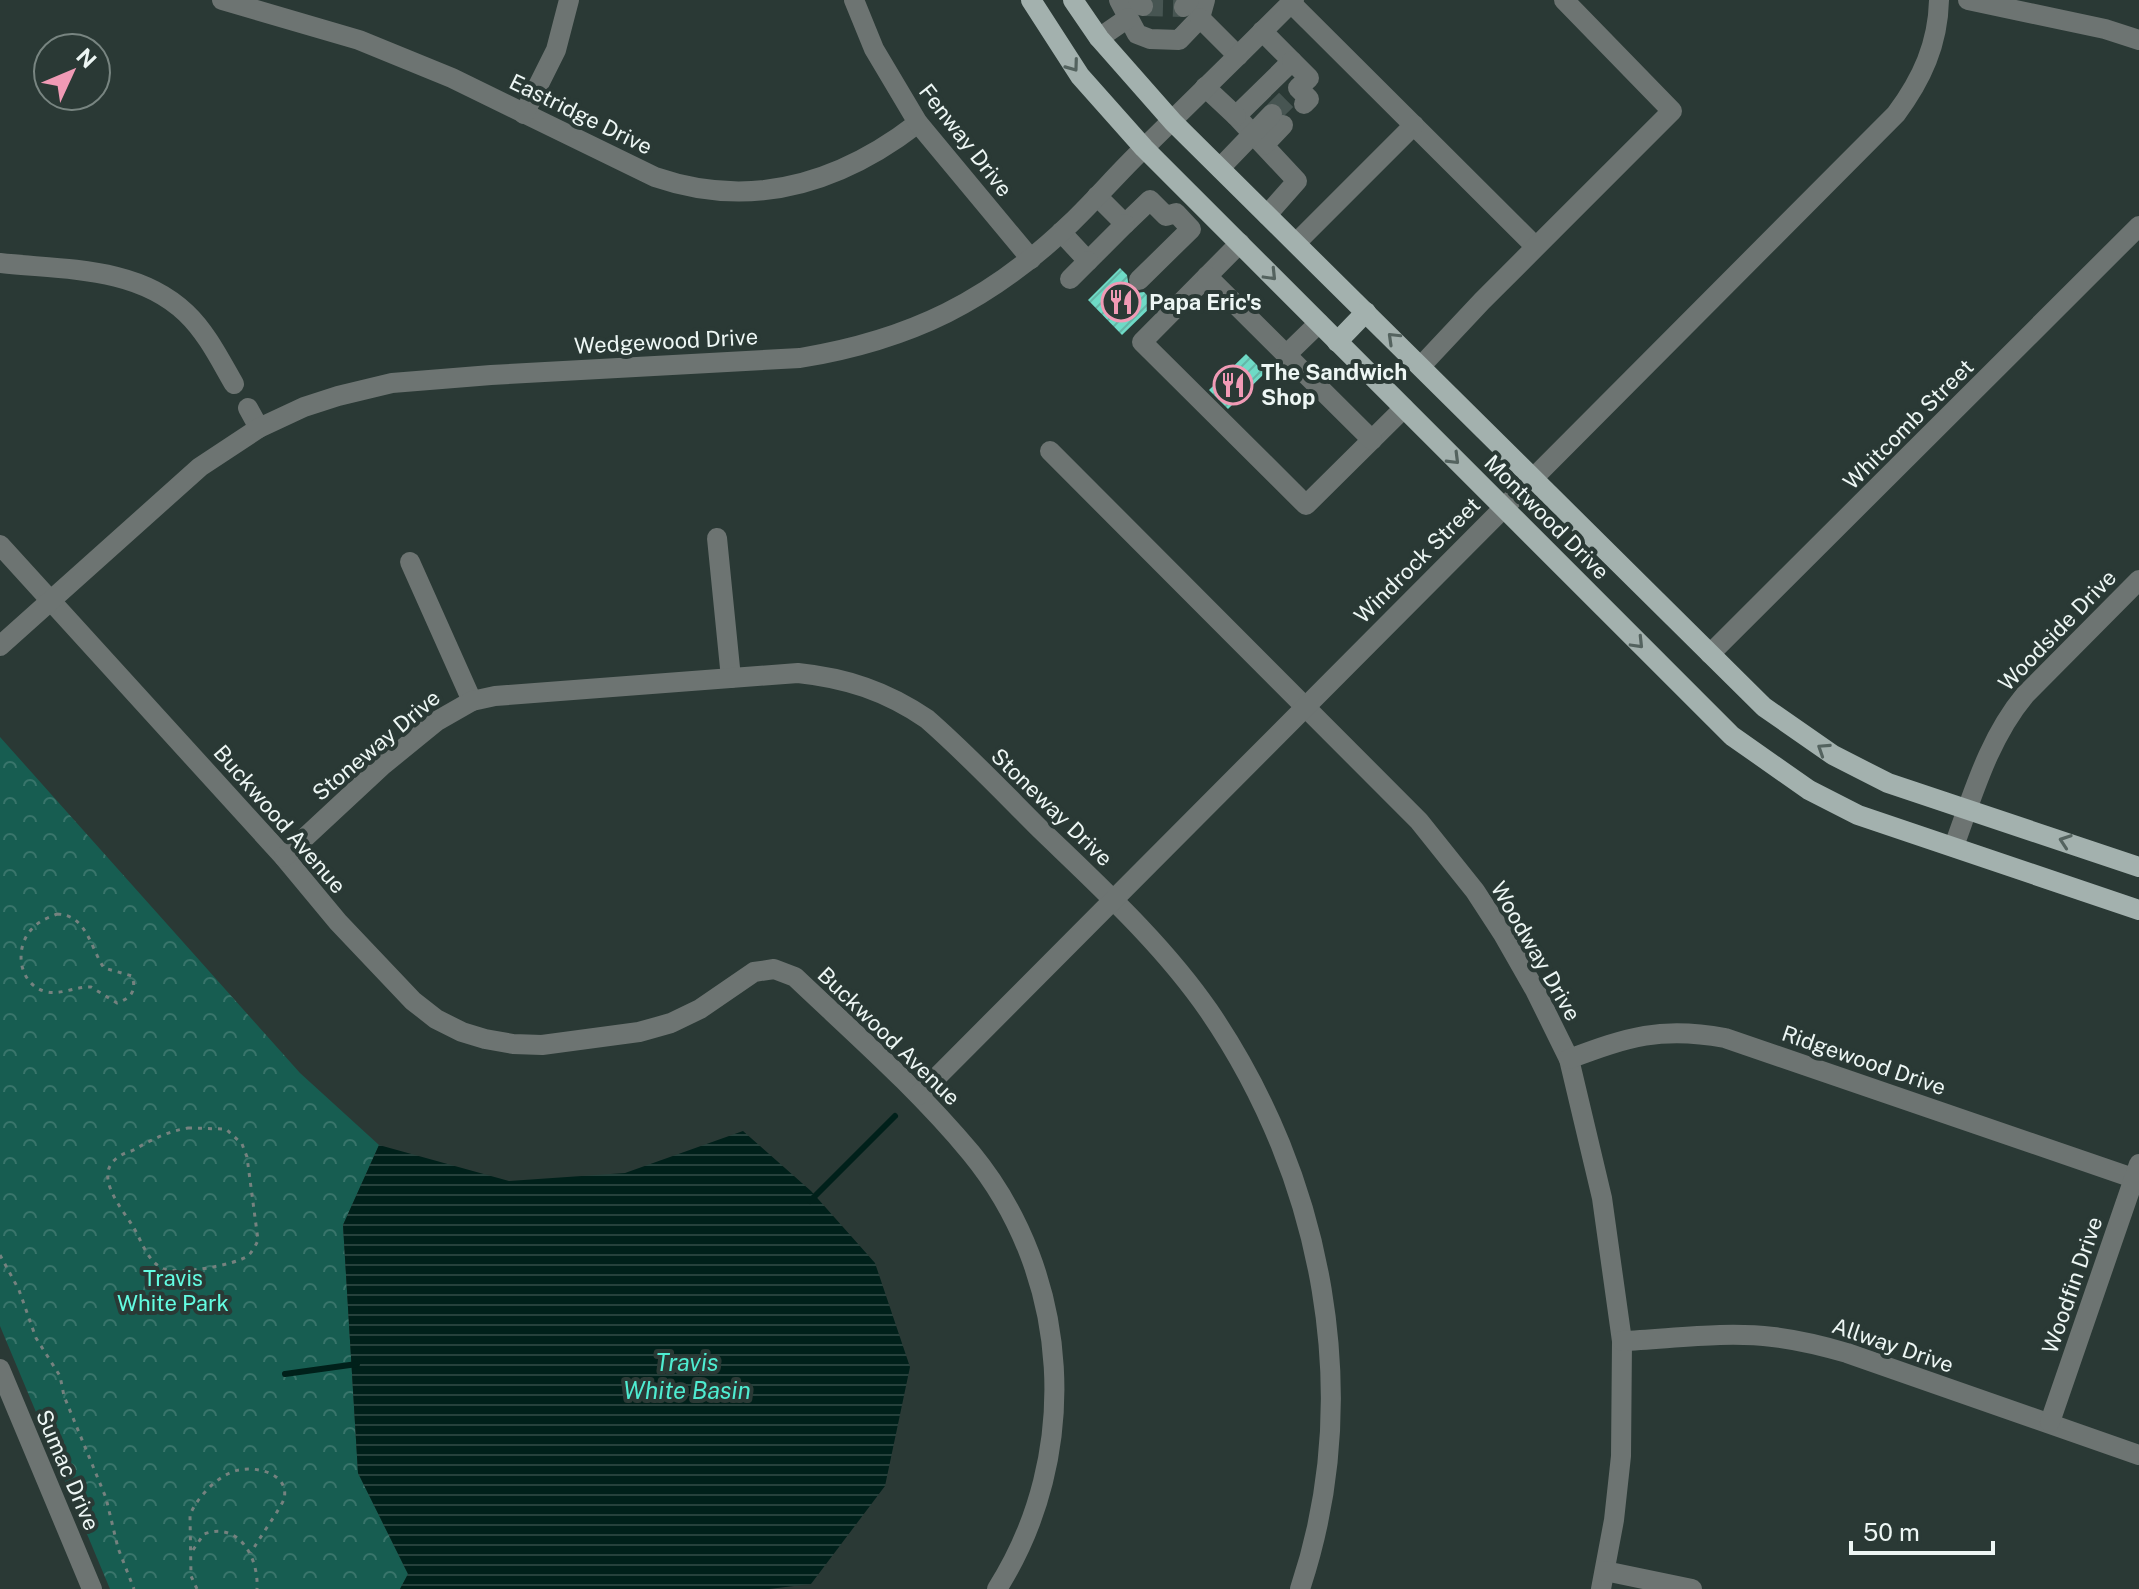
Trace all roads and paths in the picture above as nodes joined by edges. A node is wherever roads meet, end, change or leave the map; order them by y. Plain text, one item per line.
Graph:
1 (222, 0) edge
2 (569, 0) edge
3 (854, 0) edge
4 (1031, 0) edge
5 (1073, 0) edge
6 (1564, 0) edge
7 (1939, 0) edge
8 (1968, 0) edge
9 (1198, 4) edge
10 (1284, 4) edge
11 (1132, 6) edge
12 (1262, 31) junction
13 (1099, 38) junction
14 (2139, 40) edge
15 (1238, 56) junction
16 (1292, 61) junction
17 (1205, 87) junction
18 (1298, 95) dead end
19 (524, 114) junction
20 (1236, 116) junction
21 (1277, 120) tunnel mouth
22 (1173, 122) junction
23 (918, 123) junction
24 (1414, 125) junction
25 (1258, 140) junction
26 (1144, 148) junction
27 (1220, 168) junction
28 (1097, 196) junction
29 (1209, 212) junction
30 (1267, 215) junction
31 (1125, 224) junction
32 (2139, 226) edge
33 (1191, 229) junction
34 (1061, 232) junction
35 (1240, 243) junction
36 (1296, 243) junction
37 (1535, 246) junction
38 (1031, 259) junction
39 (1088, 261) junction
40 (0, 263) edge
41 (1207, 276) junction
42 (1070, 279) dead end
43 (1139, 280) dead end
44 (1366, 312) junction
45 (1319, 323) junction
46 (1337, 342) junction
47 (1286, 355) junction
48 (1421, 366) junction
49 (234, 384) dead end
50 (248, 408) dead end
51 (1404, 408) junction
52 (259, 428) junction
53 (1372, 440) junction
54 (1050, 451) dead end
55 (1533, 478) junction
56 (1503, 507) junction
57 (717, 538) dead end
58 (0, 545) edge
59 (410, 562) dead end
60 (2139, 580) edge
61 (52, 600) junction
62 (0, 646) edge
63 (1710, 654) junction
64 (731, 678) junction
65 (472, 701) junction
66 (1306, 706) junction
67 (1968, 808) junction
68 (1954, 846) junction
69 (284, 857) junction
70 (2139, 867) edge
71 (1113, 900) junction
72 (2139, 910) edge
73 (25, 938) joint
74 (1569, 1059) junction
75 (919, 1095) junction
76 (188, 1128) joint
77 (2137, 1174) edge
78 (0, 1255) edge
79 (1622, 1341) junction
80 (3, 1382) edge
81 (2050, 1422) junction
82 (2139, 1455) edge
83 (191, 1553) junction
84 (251, 1553) junction
85 (1603, 1580) edge
86 (258, 1588) edge
87 (92, 1589) edge
88 (134, 1589) edge
89 (197, 1589) edge
90 (997, 1589) edge
91 (1300, 1589) edge
92 (1692, 1589) edge

1 - 19 street, Eastridge Drive
2 - 19 street
3 - 23 street, Fenway Drive
4 -> 26 main road, Montwood Drive
5 - 13 main road, Montwood Drive
6 - 37 street
7 - 55 street, Windrock Street
8 - 14 street
9 - 11 street
9 - 15 street
10 - 12 street, Wedgewood Drive
10 - 24 street
11 - 13 street
12 - 15 street, Wedgewood Drive
12 - 16 street
13 - 22 main road, Montwood Drive
15 - 17 street, Wedgewood Drive
16 - 18 street
16 - 20 street
17 - 20 street
17 - 22 street, Wedgewood Drive
19 - 23 street, Eastridge Drive
20 - 25 street
21 - 25 street
22 - 26 street, Wedgewood Drive
22 - 27 main road, Montwood Drive
23 - 38 street, Fenway Drive
24 - 36 street
24 - 37 street
25 - 27 street
25 - 30 street
26 - 28 street, Wedgewood Drive
26 - 29 main road, Montwood Drive
27 - 30 main road, Montwood Drive
28 - 31 street
28 - 34 street, Wedgewood Drive
29 - 33 street
29 - 35 main road, Montwood Drive
30 - 36 main road, Montwood Drive
31 - 33 street
31 - 39 street
32 - 63 street, Whitcomb Street
33 - 43 street
34 - 38 street, Wedgewood Drive
34 - 39 street
35 - 41 street
35 -> 45 main road, Montwood Drive
36 - 44 main road, Montwood Drive
37 - 48 street
38 - 52 street, Wedgewood Drive
39 - 42 street
40 - 49 street
41 - 47 street
41 - 53 street
44 - 46 main road
48 -> 44 main road, Montwood Drive
45 - 46 main road, Montwood Drive
45 - 47 street
46 - 51 main road, Montwood Drive
47 - 53 street
48 - 55 main road, Montwood Drive
50 - 52 street
51 - 53 street
51 -> 56 main road, Montwood Drive
52 - 61 street, Wedgewood Drive
54 - 66 street, Woodway Drive
55 - 56 street, Windrock Street
55 - 63 main road, Montwood Drive
56 - 66 street, Windrock Street
56 -> 68 main road, Montwood Drive
57 - 64 street
58 - 61 street, Buckwood Avenue
59 - 65 street
60 - 67 street, Woodside Drive
61 - 62 street, Wedgewood Drive
61 - 69 street, Buckwood Avenue
67 -> 63 main road, Montwood Drive
64 - 65 street, Stoneway Drive
64 - 71 street, Stoneway Drive
65 - 69 street, Stoneway Drive
66 - 71 street, Windrock Street
66 - 74 street, Woodway Drive
67 - 68 street, Woodside Drive
70 -> 67 main road, Montwood Drive
68 - 72 main road, Montwood Drive
69 - 75 street, Buckwood Avenue
71 - 75 street, Windrock Street
71 - 91 street, Stoneway Drive
73 - 73 path
74 - 77 street, Ridgewood Drive
74 - 79 street, Woodway Drive
75 - 90 street, Buckwood Avenue
76 - 76 path
77 - 81 street, Woodfin Drive
78 - 88 path
79 - 81 street, Allway Drive
79 - 85 street, Woodway Drive
80 - 87 street, Sumac Drive
81 - 82 street, Allway Drive
83 - 84 path
83 - 84 path
83 - 89 path
84 - 86 path
85 - 92 street

